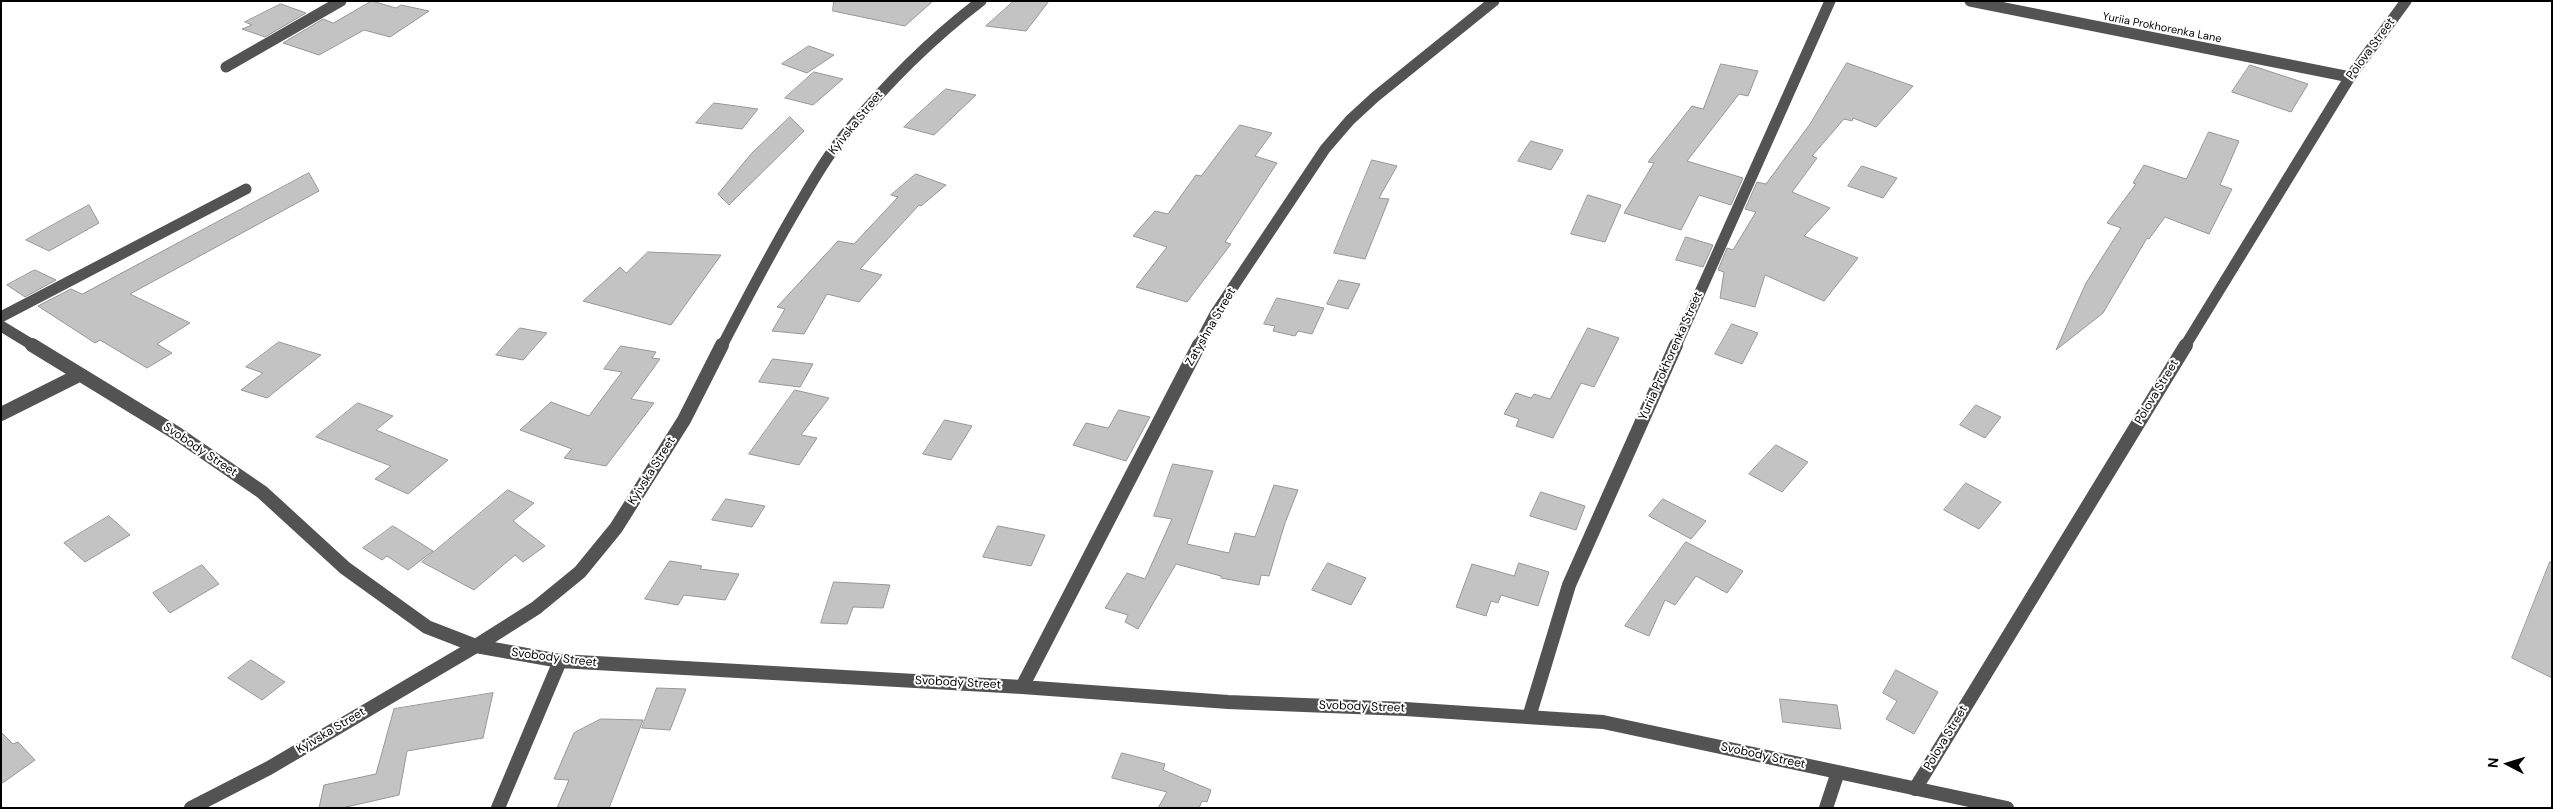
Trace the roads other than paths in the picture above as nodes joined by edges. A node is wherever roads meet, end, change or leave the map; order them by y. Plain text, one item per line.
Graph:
1 (341, 1) edge
2 (980, 1) edge
3 (1494, 1) edge
4 (1830, 1) edge
5 (1970, 1) edge
6 (2406, 1) edge
7 (226, 67) dead end
8 (2350, 77) junction
9 (246, 189) dead end
10 (1, 318) edge
11 (1, 326) edge
12 (79, 375) junction
13 (1, 414) edge
14 (476, 646) junction
15 (560, 661) junction
16 (1022, 687) junction
17 (1529, 717) junction
18 (1838, 772) junction
19 (1915, 789) junction
20 (191, 808) edge
21 (498, 808) edge
22 (1826, 808) edge
23 (2007, 808) edge

1 - 7 street
2 - 14 street, Kyivska Street
3 - 16 street, Zatyshna Street
4 - 17 street, Yuriia Prokhorenka Street
5 - 8 street, Yuriia Prokhorenka Lane
6 - 8 street, Polova Street
8 - 19 street, Polova Street
9 - 10 street
11 - 12 street, Svobody Street
12 - 13 street
12 - 14 street, Svobody Street
14 - 15 street, Svobody Street
14 - 20 street, Kyivska Street
15 - 16 street, Svobody Street
15 - 21 street
16 - 17 street, Svobody Street
17 - 18 street, Svobody Street
18 - 19 street, Svobody Street
18 - 22 street
19 - 23 street, Svobody Street

